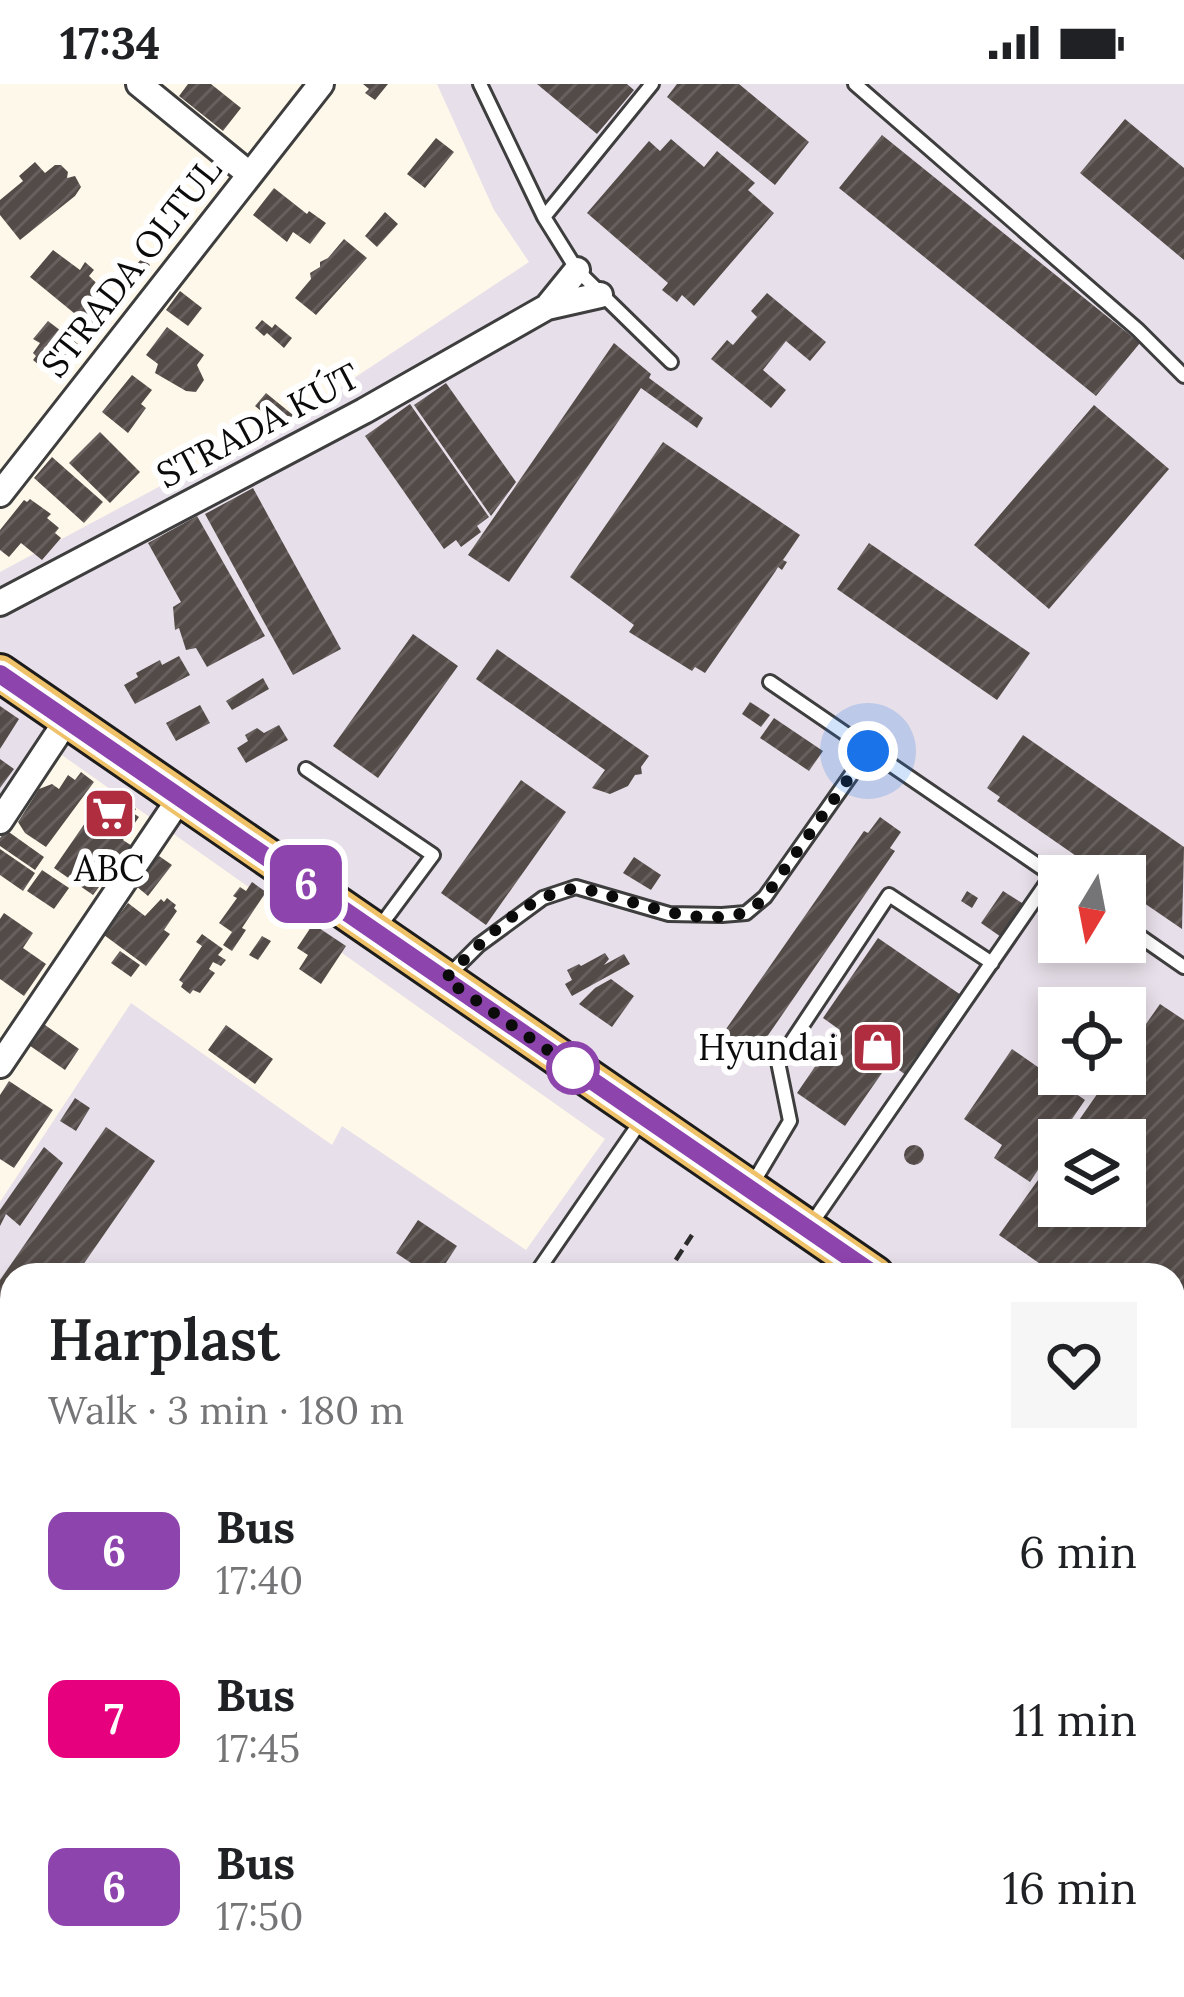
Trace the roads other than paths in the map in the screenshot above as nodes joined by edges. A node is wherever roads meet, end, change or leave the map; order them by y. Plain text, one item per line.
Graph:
1 (140, 84) edge
2 (321, 84) edge
3 (480, 84) edge
4 (652, 84) edge
5 (855, 84) edge
6 (249, 174) junction
7 (544, 217) junction
8 (577, 270) junction
9 (600, 295) junction
10 (548, 307) junction
11 (671, 362) dead end
12 (1184, 376) edge
13 (0, 494) edge
14 (0, 603) edge
15 (0, 674) edge
16 (770, 682) dead end
17 (68, 720) junction
18 (868, 751) junction
19 (306, 770) dead end
20 (181, 798) junction
21 (0, 821) edge
22 (1038, 866) edge
23 (1038, 902) edge
24 (376, 932) junction
25 (1146, 941) edge
26 (992, 963) junction
27 (1184, 967) edge
28 (445, 979) junction
29 (0, 1065) edge
30 (644, 1116) junction
31 (749, 1189) junction
32 (808, 1229) junction
33 (543, 1263) edge
34 (850, 1263) edge

1 - 6 street
2 - 6 street, STRADA OLTUL
3 - 7 lane
4 - 7 lane
5 - 12 lane
6 - 13 street, STRADA OLTUL
7 - 8 lane
8 - 9 lane
8 - 10 street, STRADA KÚT
9 - 10 street, STRADA KÚT
9 - 11 lane
10 - 14 street, STRADA KÚT
15 - 17 main road
16 - 18 lane
17 - 20 main road
17 - 21 street
18 - 22 lane
18 - 28 lane
19 - 24 lane
20 - 24 main road
20 - 29 street
23 - 26 lane
24 - 28 main road
25 - 27 lane
26 - 31 lane
26 - 32 lane
28 - 30 main road
30 - 31 main road
30 - 33 lane
31 - 32 main road
32 - 34 main road

